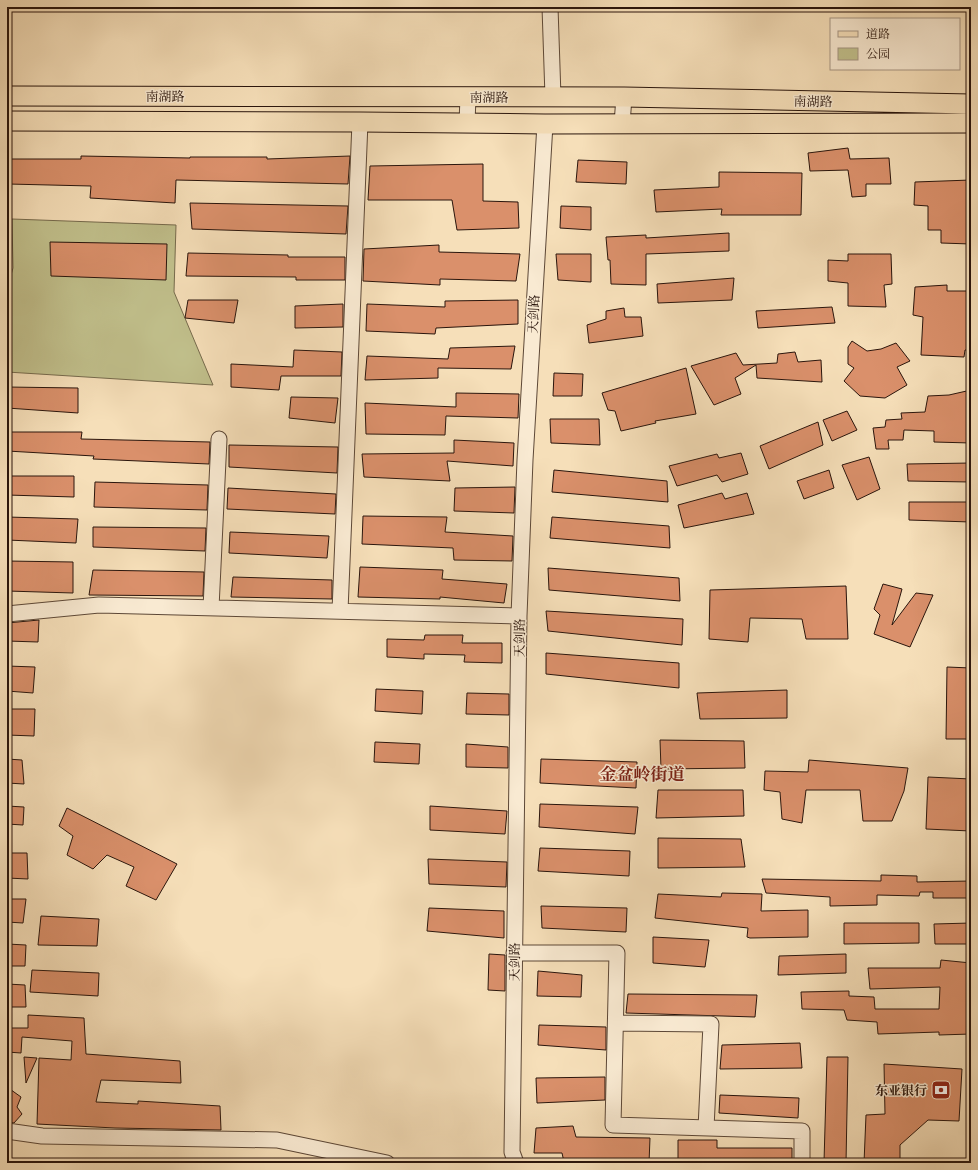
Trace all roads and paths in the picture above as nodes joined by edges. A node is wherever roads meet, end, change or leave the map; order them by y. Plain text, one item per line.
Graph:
1 (550, 7) edge
2 (7, 96) edge
3 (468, 97) junction
4 (553, 97) junction
5 (624, 97) junction
6 (971, 104) edge
7 (7, 121) edge
8 (360, 122) junction
9 (468, 123) junction
10 (971, 123) edge
11 (544, 124) junction
12 (622, 124) junction
13 (219, 439) dead end
14 (211, 608) junction
15 (340, 611) junction
16 (7, 614) edge
17 (519, 616) junction
18 (514, 953) junction
19 (616, 1023) junction
20 (706, 1128) junction
21 (7, 1131) edge
22 (514, 1158) edge
23 (387, 1163) edge
24 (802, 1163) edge

1 - 4 street
2 - 3 main road, 南湖路
3 - 4 main road, 南湖路
3 - 9 street
4 - 5 main road, 南湖路
5 - 6 main road, 南湖路
5 - 12 street
7 - 8 main road, 南湖路
8 - 9 main road, 南湖路
8 - 15 street
9 - 11 main road, 南湖路
10 - 12 main road, 南湖路
11 - 12 main road, 南湖路
11 - 17 street, 天剑路
13 - 14 street
14 - 15 street
14 - 16 street
15 - 17 street
17 - 18 street, 天剑路
18 - 19 street
18 - 22 street, 天剑路
19 - 20 street
19 - 20 street
20 - 24 street
21 - 23 street

